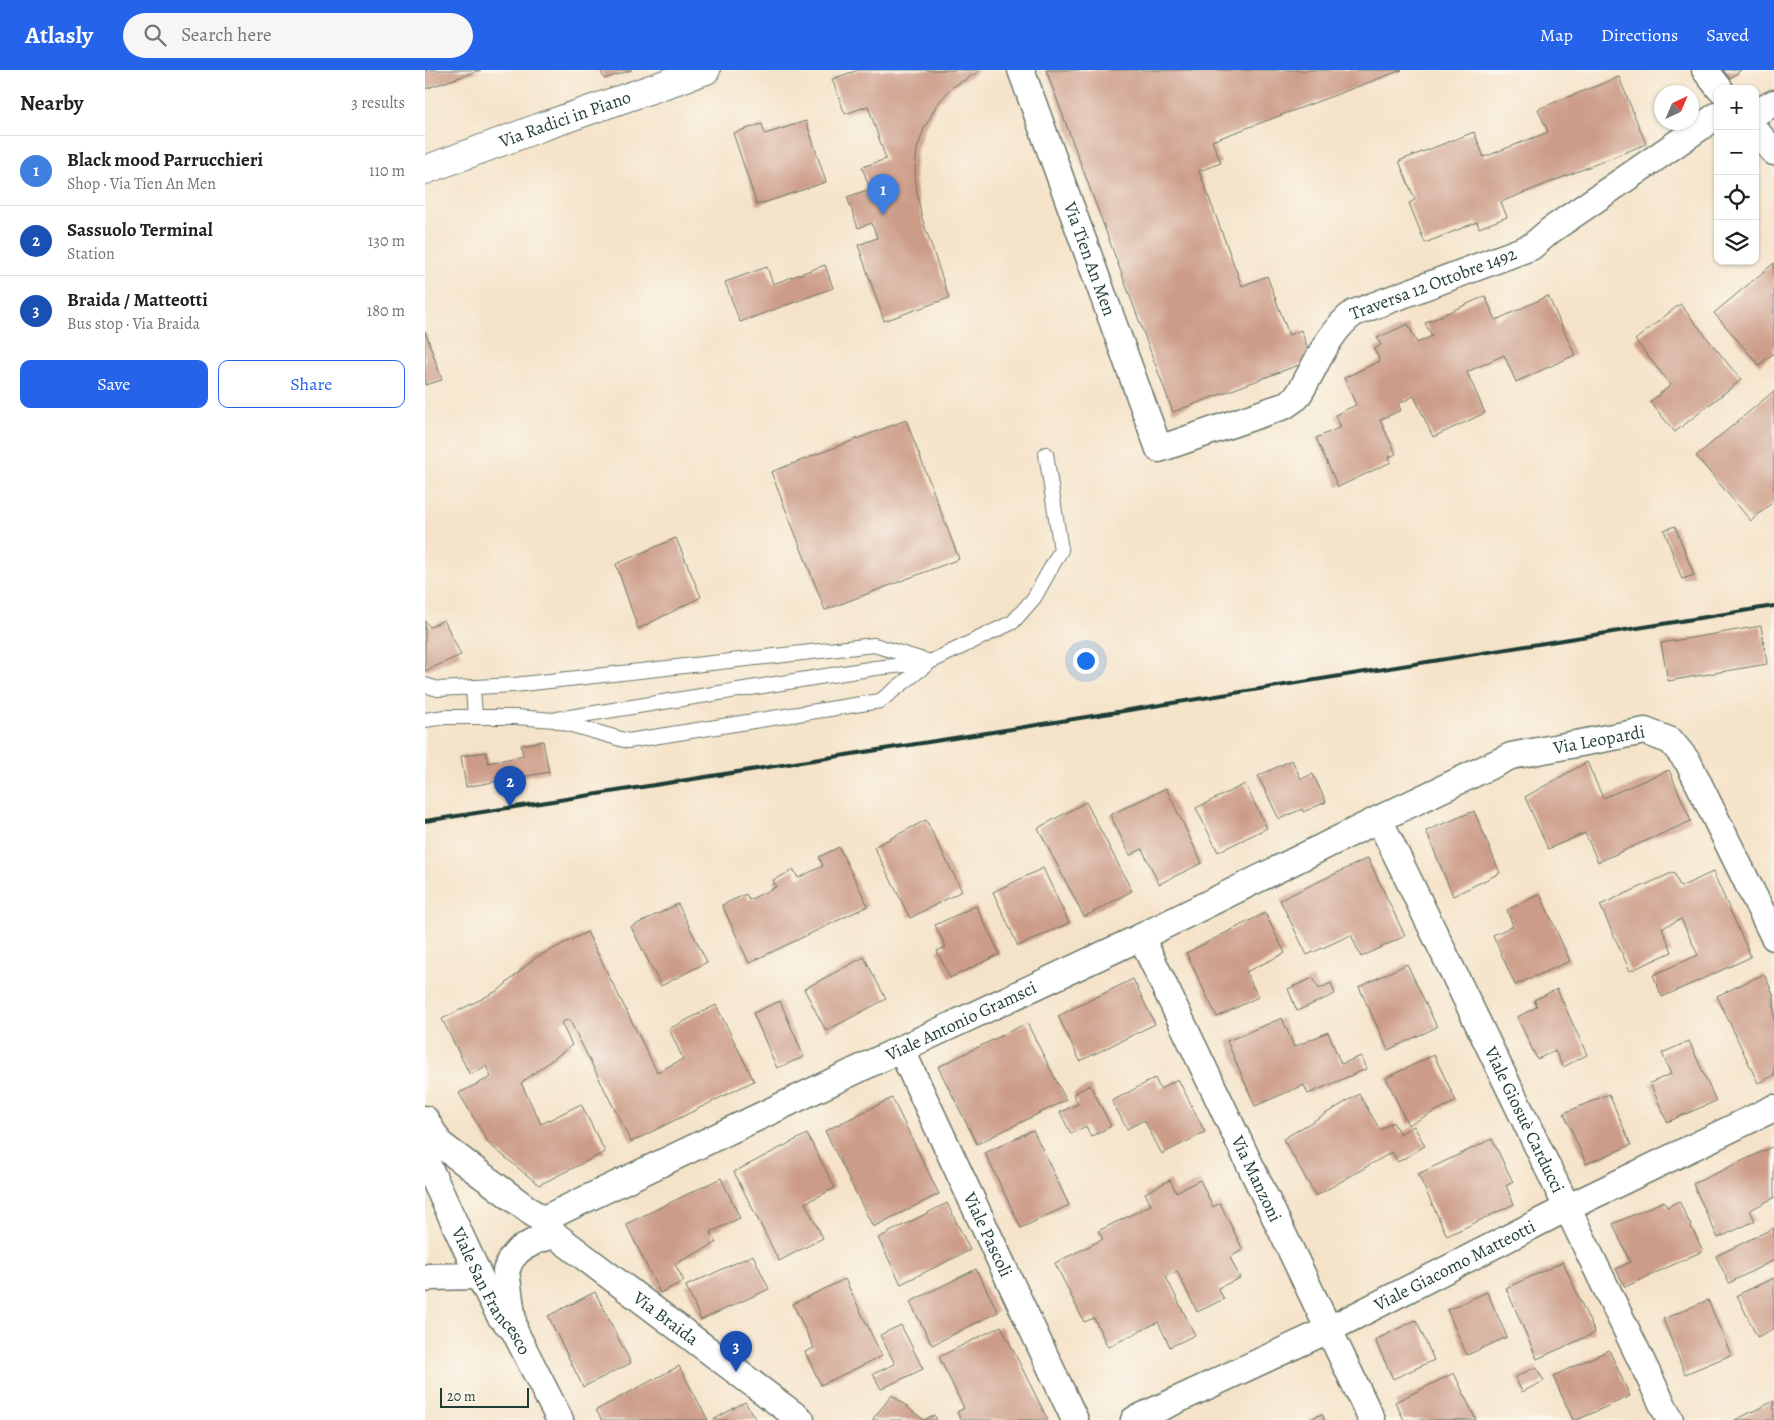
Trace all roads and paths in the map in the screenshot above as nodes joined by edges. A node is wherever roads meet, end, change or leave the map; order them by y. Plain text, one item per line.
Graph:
1 (706, 70) edge
2 (1021, 70) edge
3 (1705, 70) edge
4 (1717, 85) edge
5 (1774, 102) edge
6 (1759, 111) edge
7 (1714, 118) edge
8 (1759, 135) edge
9 (1774, 152) edge
10 (425, 170) edge
11 (1159, 449) joint
12 (1047, 454) dead end
13 (930, 662) junction
14 (425, 685) edge
15 (473, 688) junction
16 (475, 717) junction
17 (425, 720) edge
18 (554, 720) junction
19 (1379, 819) junction
20 (1141, 937) junction
21 (1774, 937) edge
22 (901, 1050) junction
23 (1774, 1108) edge
24 (425, 1119) edge
25 (425, 1158) edge
26 (1567, 1208) junction
27 (549, 1228) junction
28 (479, 1276) junction
29 (425, 1279) edge
30 (514, 1330) junction
31 (1328, 1330) junction
32 (560, 1420) edge
33 (801, 1420) edge
34 (1075, 1420) edge
35 (1134, 1420) edge
36 (1372, 1420) edge
37 (1670, 1420) edge

1 - 10 street, Via Radici in Piano
2 - 11 street, Via Tien An Men
3 - 4 street
5 - 6 street
7 - 11 street, Traversa 12 Ottobre 1492
8 - 9 street
12 - 13 lane
13 - 15 lane
13 - 18 lane
13 - 18 lane
14 - 15 lane
15 - 16 lane
16 - 17 lane
16 - 18 lane
19 - 20 street, Viale Antonio Gramsci
19 - 21 street, Via Leopardi
19 - 26 street, Viale Giosuè Carducci
20 - 22 street, Viale Antonio Gramsci
20 - 31 street, Via Manzoni
22 - 27 street, Viale Antonio Gramsci
22 - 34 street, Viale Pascoli
23 - 26 street, Viale Giacomo Matteotti
24 - 27 street, Via Braida
25 - 28 street, Viale San Francesco
26 - 31 street, Viale Giacomo Matteotti
26 - 37 street, Viale Giosuè Carducci
27 - 30 street
27 - 33 street, Via Braida
28 - 29 street
28 - 30 street, Viale San Francesco
30 - 32 street, Viale San Francesco
31 - 35 street, Viale Giacomo Matteotti
31 - 36 street, Via Manzoni

